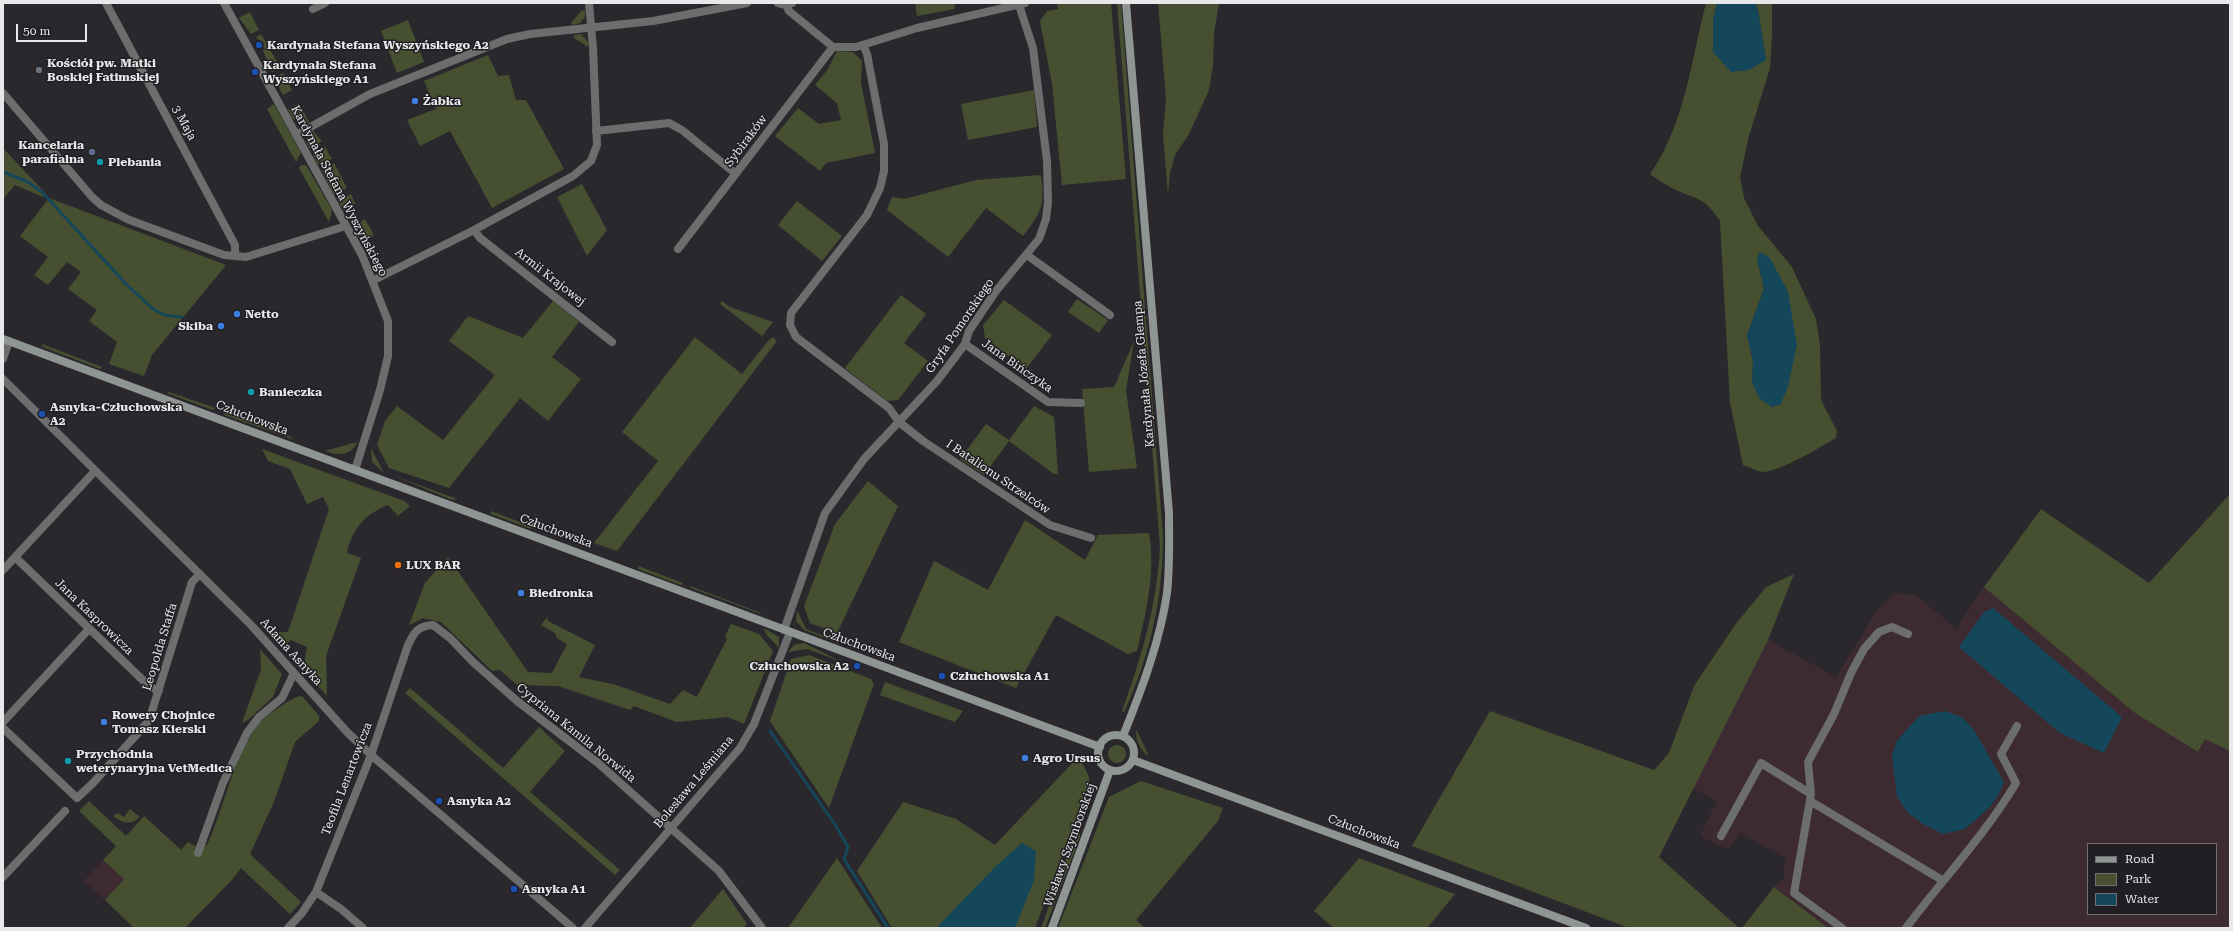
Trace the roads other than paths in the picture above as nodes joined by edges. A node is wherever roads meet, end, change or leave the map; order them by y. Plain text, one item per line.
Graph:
1 (106, 3) edge
2 (224, 3) edge
3 (325, 3) edge
4 (589, 3) edge
5 (746, 3) edge
6 (1126, 3) edge
7 (785, 4) edge
8 (1022, 4) edge
9 (313, 9) dead end
10 (591, 27) junction
11 (863, 45) junction
12 (833, 47) junction
13 (3, 93) edge
14 (596, 131) junction
15 (296, 134) junction
16 (736, 174) junction
17 (346, 226) junction
18 (474, 230) junction
19 (678, 249) dead end
20 (1027, 255) junction
21 (235, 256) junction
22 (374, 280) junction
23 (1110, 315) dead end
24 (6, 340) edge
25 (612, 342) dead end
26 (965, 344) junction
27 (3, 359) edge
28 (3, 379) edge
29 (1081, 403) dead end
30 (899, 422) junction
31 (355, 470) junction
32 (95, 471) junction
33 (1091, 538) dead end
34 (15, 557) junction
35 (3, 570) edge
36 (200, 574) junction
37 (89, 629) junction
38 (416, 630) joint
39 (787, 631) junction
40 (1908, 634) dead end
41 (294, 673) junction
42 (158, 690) junction
43 (3, 722) edge
44 (2017, 726) dead end
45 (3, 728) edge
46 (1123, 736) junction
47 (1100, 747) junction
48 (371, 755) junction
49 (1133, 760) junction
50 (1110, 770) junction
51 (1811, 798) junction
52 (65, 811) dead end
53 (671, 828) junction
54 (1721, 836) dead end
55 (198, 853) dead end
56 (5, 872) edge
57 (1942, 880) junction
58 (316, 892) junction
59 (288, 928) edge
60 (363, 928) edge
61 (573, 928) edge
62 (586, 928) edge
63 (762, 928) edge
64 (1052, 928) edge
65 (1586, 928) edge
66 (1842, 928) edge
67 (1906, 928) edge

1 - 21 street, 3 Maja
2 - 15 street, Kardynała Stefana Wyszyńskiego
3 - 9 street
4 - 10 street
5 - 10 street
6 - 46 main road, Kardynała Józefa Glempa
7 - 12 street
8 - 11 street
8 - 20 street, Gryfa Pomorskiego
10 - 14 street
10 - 15 street
11 - 12 street
11 - 30 street, I Batalionu Strzelców
12 - 16 street, Sybiraków
13 - 21 street
14 - 16 street
14 - 18 street
15 - 17 street, Kardynała Stefana Wyszyńskiego
16 - 19 street, Sybiraków
17 - 21 street
17 - 22 street, Kardynała Stefana Wyszyńskiego
18 - 22 street
18 - 25 street, Armii Krajowej
20 - 23 street
20 - 26 street, Gryfa Pomorskiego
22 - 31 street, Kardynała Stefana Wyszyńskiego
24 - 27 street
24 - 31 main road, Człuchowska
26 - 29 street, Jana Bińczyka
26 - 30 street, Gryfa Pomorskiego
28 - 32 street, Adama Asnyka
30 - 33 street, I Batalionu Strzelców
30 - 39 street, Gryfa Pomorskiego
31 - 39 main road, Człuchowska
32 - 34 street
32 - 36 street, Adama Asnyka
34 - 35 street
34 - 37 street, Jana Kasprowicza
36 - 41 street, Adama Asnyka
36 - 42 street, Leopolda Staffa
37 - 42 street, Jana Kasprowicza
37 - 43 street
38 - 48 street, Teofila Lenartowicza
38 - 53 street, Cypriana Kamila Norwida
39 - 47 main road, Człuchowska
39 - 53 street, Bolesława Leśmiana
40 - 51 street
41 - 48 street, Adama Asnyka
41 - 55 street
42 - 45 street, Leopolda Staffa
44 - 57 street
46 - 47 main road
46 - 49 main road
47 - 50 main road
48 - 58 street, Teofila Lenartowicza
48 - 61 street, Adama Asnyka
49 - 50 main road
49 - 65 main road, Człuchowska
50 - 64 main road, Wisławy Szymborskiej
51 - 54 street
51 - 57 street
51 - 66 street
52 - 56 street
53 - 62 street, Bolesława Leśmiana
53 - 63 street, Cypriana Kamila Norwida
57 - 67 street
58 - 59 street, Teofila Lenartowicza
58 - 60 street

